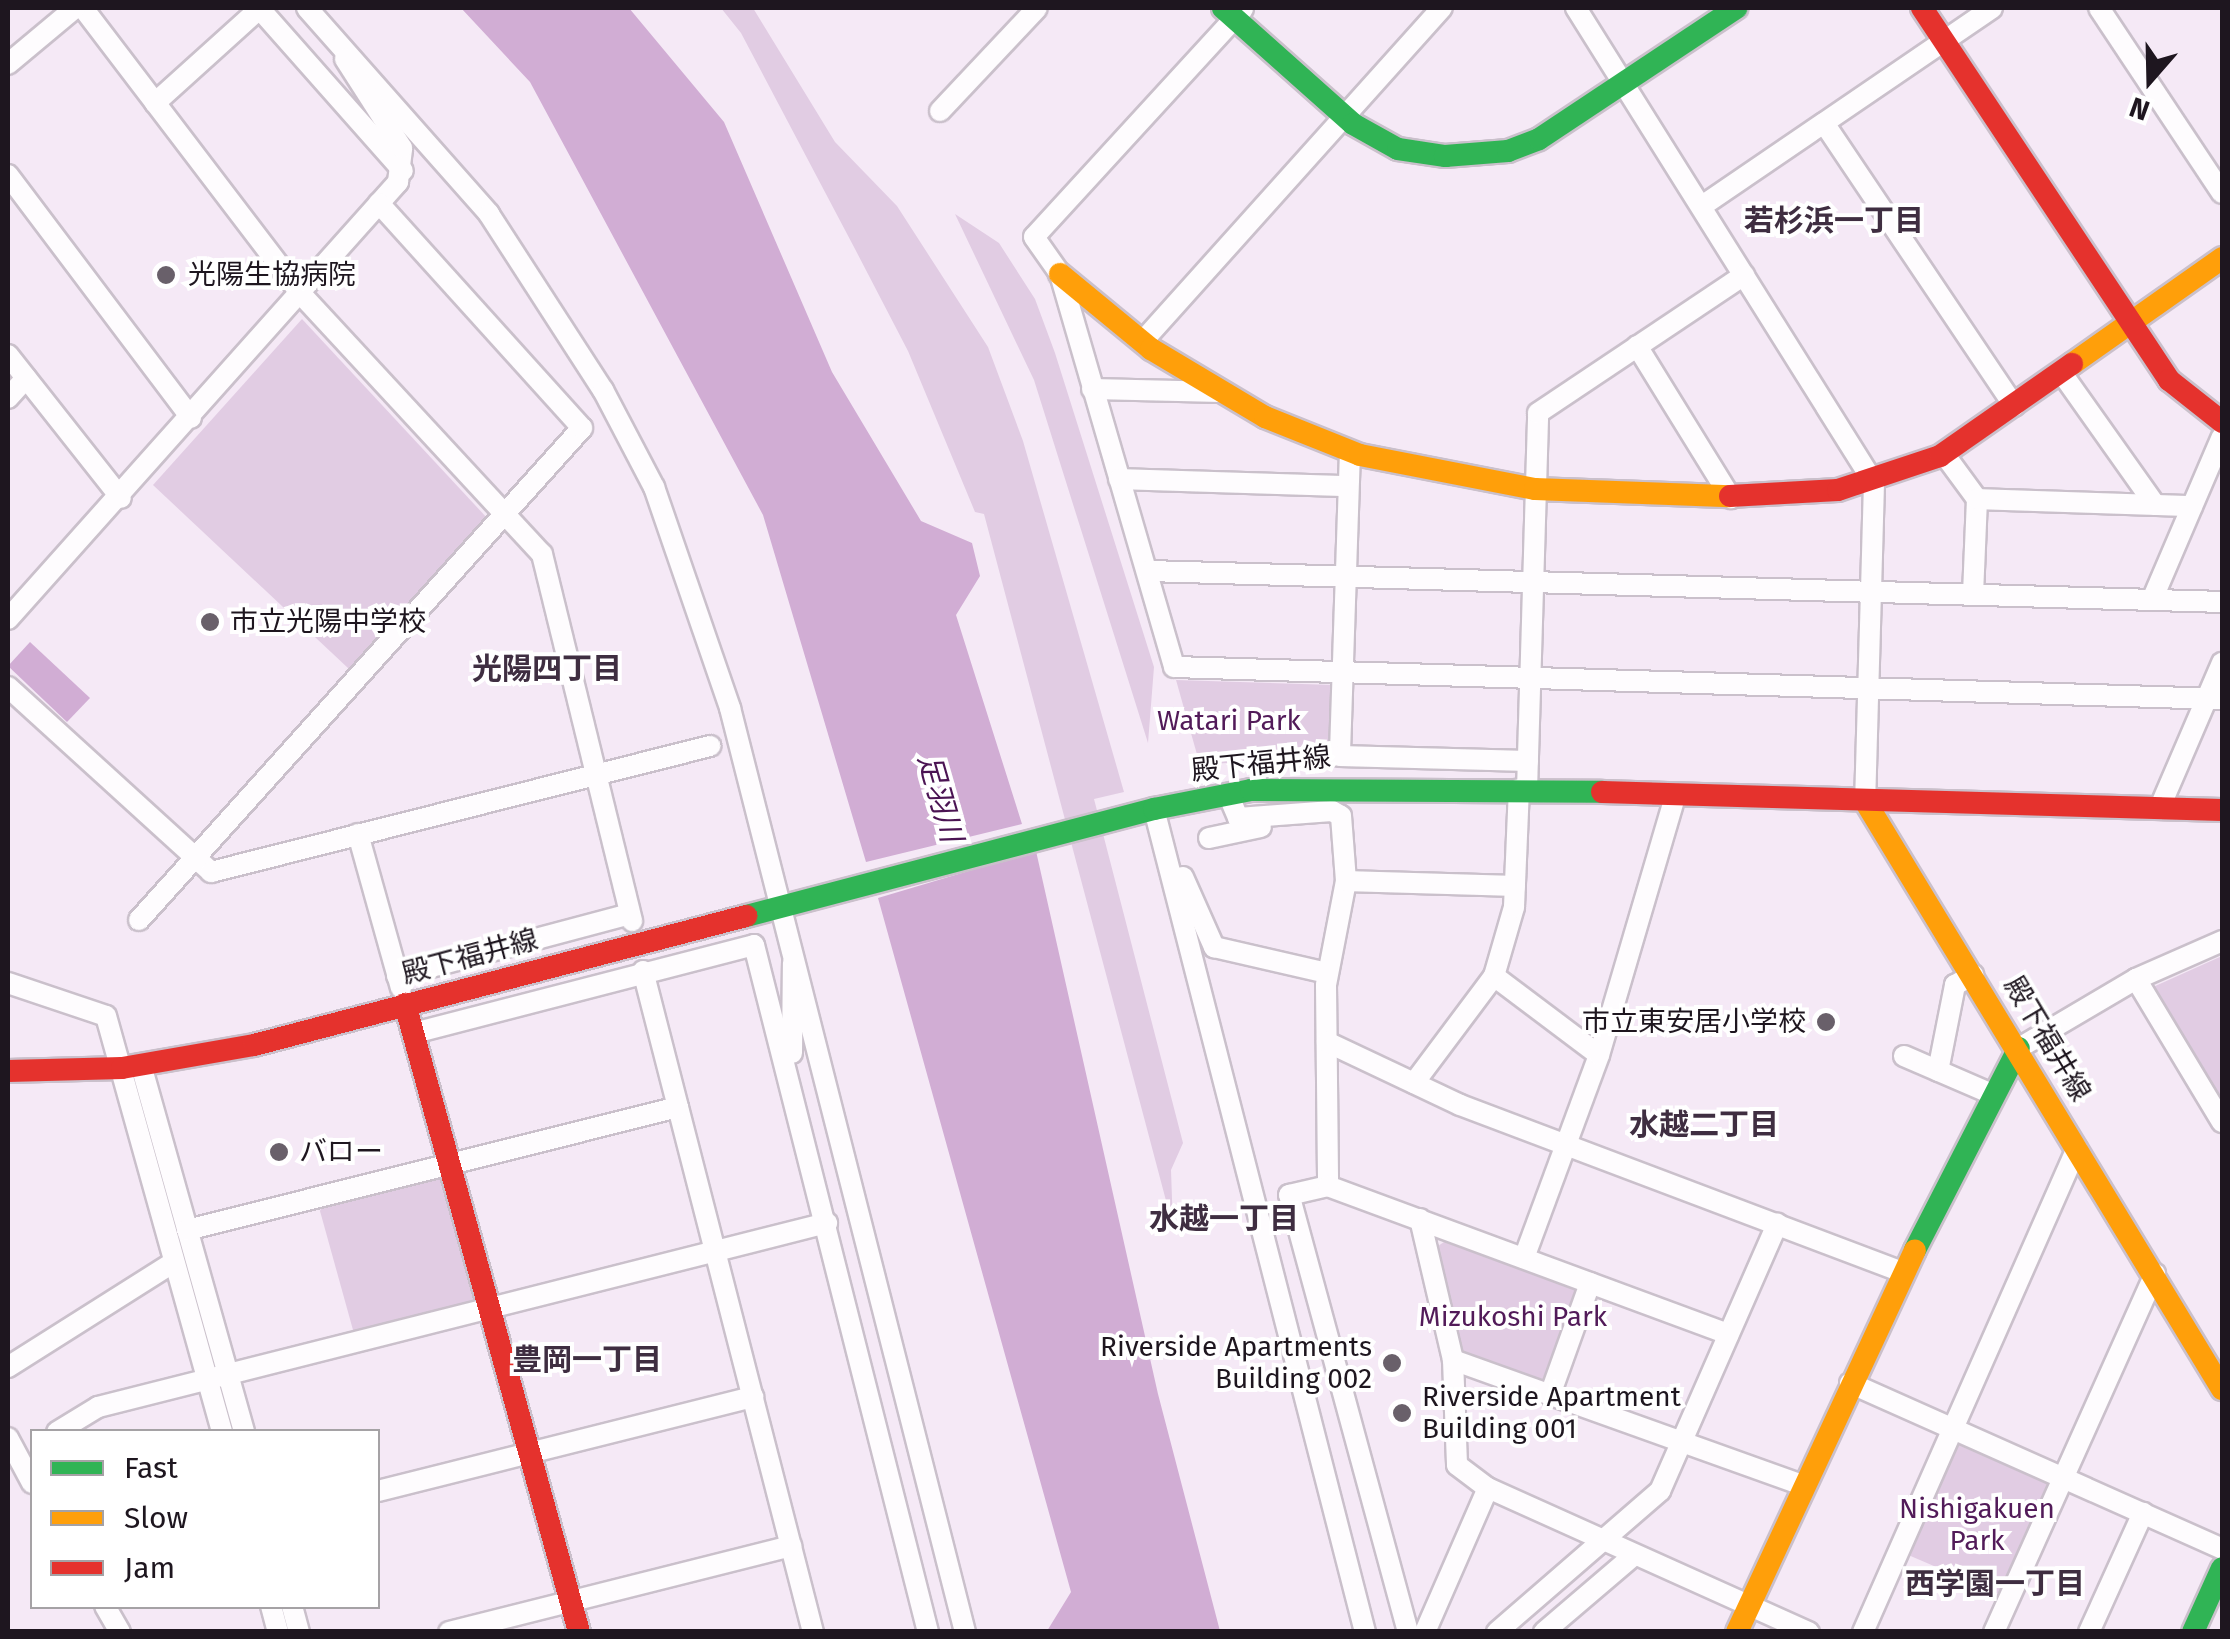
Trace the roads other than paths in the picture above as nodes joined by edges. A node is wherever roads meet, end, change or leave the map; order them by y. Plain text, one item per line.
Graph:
1 (75, 8) edge
2 (83, 8) edge
3 (260, 8) edge
4 (307, 8) edge
5 (1037, 8) edge
6 (1442, 8) edge
7 (1576, 8) edge
8 (1736, 8) edge
9 (1922, 8) edge
10 (1992, 8) edge
11 (2099, 8) edge
12 (1234, 11) edge
13 (1944, 40) junction
14 (343, 42) junction
15 (8, 64) edge
16 (1626, 84) junction
17 (155, 102) junction
18 (940, 112) dead end
19 (1342, 116) junction
20 (1824, 123) junction
21 (403, 171) junction
22 (8, 175) edge
23 (2222, 192) edge
24 (379, 203) junction
25 (1702, 206) junction
26 (2222, 259) edge
27 (1060, 274) junction
28 (1744, 275) junction
29 (300, 293) junction
30 (2131, 322) junction
31 (1142, 342) junction
32 (1637, 346) junction
33 (8, 355) edge
34 (2061, 372) junction
35 (26, 378) junction
36 (1092, 389) junction
37 (1224, 392) junction
38 (8, 398) edge
39 (2014, 406) junction
40 (191, 418) junction
41 (2222, 422) edge
42 (2222, 436) edge
43 (1350, 451) junction
44 (1944, 454) junction
45 (1119, 478) junction
46 (1874, 483) junction
47 (1348, 486) junction
48 (1535, 489) junction
49 (121, 498) junction
50 (1731, 498) junction
51 (1977, 498) junction
52 (2155, 504) junction
53 (2192, 506) junction
54 (505, 515) junction
55 (1148, 571) junction
56 (1343, 576) junction
57 (1532, 582) junction
58 (1874, 590) junction
59 (1973, 594) junction
60 (2152, 600) junction
61 (2222, 602) edge
62 (8, 620) edge
63 (2222, 663) edge
64 (1342, 671) junction
65 (1530, 676) junction
66 (1872, 684) junction
67 (8, 687) edge
68 (2215, 698) edge
69 (710, 746) dead end
70 (1528, 761) junction
71 (595, 773) junction
72 (1523, 790) junction
73 (1228, 794) junction
74 (1676, 794) junction
75 (1865, 801) junction
76 (2160, 807) junction
77 (1154, 809) junction
78 (2222, 810) edge
79 (1342, 824) junction
80 (358, 834) junction
81 (1209, 838) dead end
82 (1166, 853) junction
83 (192, 855) junction
84 (1346, 880) junction
85 (1515, 886) junction
86 (782, 906) junction
87 (139, 920) dead end
88 (2222, 942) edge
89 (796, 957) junction
90 (644, 971) junction
91 (1327, 972) junction
92 (1972, 974) junction
93 (397, 976) junction
94 (1494, 976) junction
95 (2136, 979) junction
96 (8, 983) edge
97 (405, 1004) junction
98 (414, 1033) junction
99 (1327, 1042) junction
100 (2019, 1048) junction
101 (1598, 1055) junction
102 (1904, 1056) dead end
103 (132, 1066) junction
104 (8, 1071) edge
105 (1938, 1071) junction
106 (789, 1077) junction
107 (1414, 1084) junction
108 (1994, 1096) junction
109 (678, 1107) junction
110 (2222, 1122) edge
111 (1568, 1146) junction
112 (2078, 1148) junction
113 (450, 1163) junction
114 (1328, 1186) junction
115 (1420, 1219) junction
116 (827, 1223) junction
117 (1776, 1224) junction
118 (187, 1230) junction
119 (716, 1254) junction
120 (1524, 1258) junction
121 (174, 1262) junction
122 (1903, 1272) junction
123 (2155, 1274) junction
124 (1590, 1283) junction
125 (490, 1309) junction
126 (1728, 1334) junction
127 (1453, 1360) junction
128 (8, 1368) edge
129 (218, 1379) junction
130 (1850, 1383) junction
131 (2222, 1389) edge
132 (1550, 1395) junction
133 (753, 1397) junction
134 (61, 1429) edge
135 (222, 1429) edge
136 (243, 1429) edge
137 (1955, 1429) junction
138 (1680, 1442) junction
139 (16, 1452) edge
140 (529, 1452) junction
141 (2063, 1478) junction
142 (30, 1479) edge
143 (1802, 1485) junction
144 (1488, 1488) junction
145 (380, 1489) edge
146 (2143, 1513) junction
147 (1602, 1541) junction
148 (791, 1546) junction
149 (2222, 1549) edge
150 (1634, 1555) junction
151 (2222, 1568) edge
152 (571, 1602) junction
153 (1749, 1605) junction
154 (107, 1609) edge
155 (1516, 1616) junction
156 (1547, 1631) edge
157 (120, 1632) edge
158 (449, 1632) edge
159 (579, 1632) edge
160 (813, 1632) edge
161 (928, 1632) edge
162 (965, 1632) edge
163 (1366, 1632) edge
164 (1408, 1632) edge
165 (1424, 1632) edge
166 (1497, 1632) edge
167 (1737, 1632) edge
168 (1808, 1632) edge
169 (1863, 1632) edge
170 (1994, 1632) edge
171 (2089, 1632) edge
172 (2194, 1632) edge

1 - 15 street
2 - 17 street
3 - 17 street
3 - 21 street
4 - 14 street
5 - 18 street
6 - 19 street
7 - 16 street
8 - 16 street
9 - 13 street
10 - 13 street
11 - 23 street
12 - 19 street
12 - 27 street
13 - 20 street
13 - 30 street
14 - 21 street
14 - 86 street
16 - 19 street
16 - 25 street
17 - 29 street
19 - 31 street
20 - 25 street
20 - 39 street
21 - 24 street
22 - 40 street
24 - 29 street
24 - 54 street
25 - 28 street
26 - 30 street
27 - 31 street
27 - 36 street
28 - 32 street
28 - 46 street
29 - 40 street
29 - 54 street
30 - 34 street
30 - 41 street
31 - 37 street
32 - 48 street
32 - 50 street
33 - 35 street
34 - 39 street
34 - 52 street
35 - 38 street
35 - 49 street
36 - 37 street
36 - 45 street
37 - 43 street
39 - 44 street
40 - 49 street
42 - 53 street
43 - 47 street
43 - 48 street
44 - 46 street
44 - 51 street
45 - 47 street
45 - 55 street
46 - 50 street
46 - 58 street
47 - 56 street
48 - 50 street
48 - 57 street
49 - 62 street
51 - 52 street
51 - 59 street
52 - 53 street
53 - 60 street
54 - 71 street
54 - 83 street
55 - 56 street
55 - 64 street
56 - 57 street
56 - 64 street
57 - 58 street
57 - 65 street
58 - 59 street
58 - 66 street
59 - 60 street
60 - 61 street
63 - 68 street
64 - 65 street
64 - 70 street
65 - 66 street
65 - 70 street
66 - 68 street
66 - 75 street
67 - 83 street
68 - 76 street
69 - 71 street
70 - 72 street
71 - 80 street
71 - 93 street
72 - 73 street, 殿下福井線
72 - 74 street, 殿下福井線
72 - 85 street
73 - 77 street, 殿下福井線
73 - 79 street
74 - 75 street, 殿下福井線
74 - 101 street
75 - 76 street
75 - 92 street, 殿下福井線
76 - 78 street
77 - 82 street
77 - 86 street, 殿下福井線
79 - 81 street
79 - 84 street
80 - 83 street
80 - 93 street
82 - 91 street
82 - 163 street
83 - 87 street
84 - 85 street
84 - 91 street
85 - 94 street
86 - 89 street
86 - 97 street, 殿下福井線
88 - 95 street
89 - 106 street
89 - 162 street
90 - 98 street
90 - 106 street
90 - 109 street
91 - 99 street
92 - 100 street, 殿下福井線
92 - 105 street
93 - 97 street
94 - 101 street
94 - 107 street
95 - 100 street
95 - 110 street
96 - 103 street
97 - 98 street
97 - 103 street, 殿下福井線
98 - 113 street
99 - 107 street
99 - 114 street
100 - 108 street
100 - 112 street, 殿下福井線
101 - 111 street
102 - 105 street
103 - 104 street, 殿下福井線
103 - 118 street
103 - 121 street
105 - 108 street
106 - 116 street
107 - 111 street
108 - 122 street
109 - 113 street
109 - 119 street
111 - 117 street
111 - 120 street
112 - 123 street, 殿下福井線
112 - 137 street
113 - 118 street
113 - 125 street
114 - 115 street
114 - 164 street
115 - 120 street
115 - 127 street
116 - 119 street
116 - 161 street
117 - 122 street
117 - 126 street
118 - 129 street
119 - 125 street
119 - 133 street
120 - 124 street
121 - 128 street
121 - 129 street
122 - 130 street
123 - 131 street, 殿下福井線
123 - 141 street
124 - 126 street
124 - 132 street
125 - 129 street
125 - 140 street
126 - 138 street
127 - 132 street
127 - 144 street
129 - 134 street
129 - 135 street
129 - 136 street
130 - 137 street
130 - 143 street
132 - 138 street
133 - 140 street
133 - 148 street
137 - 141 street
137 - 169 street
138 - 143 street
138 - 147 street
139 - 142 street
140 - 145 street
140 - 152 street
141 - 146 street
141 - 170 street
143 - 153 street
144 - 147 street
144 - 165 street
146 - 149 street
146 - 171 street
147 - 150 street
147 - 155 street
148 - 152 street
148 - 160 street
150 - 153 street
150 - 156 street
151 - 172 street
152 - 158 street
152 - 159 street
153 - 167 street
153 - 168 street
154 - 157 street
155 - 156 street
155 - 166 street

